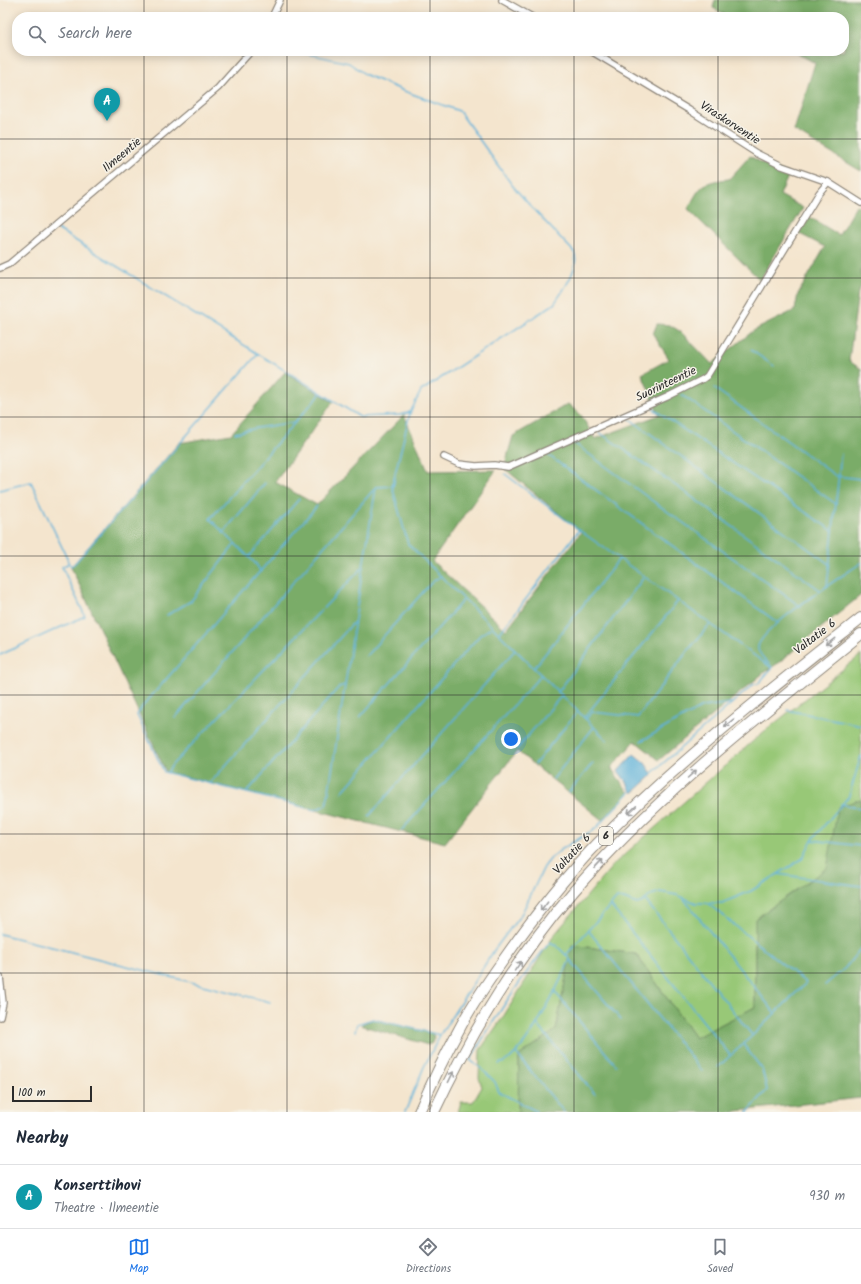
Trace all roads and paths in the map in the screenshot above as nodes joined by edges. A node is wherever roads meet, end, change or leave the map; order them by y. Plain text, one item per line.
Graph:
1 (280, 0) edge
2 (502, 0) edge
3 (274, 12) edge
4 (523, 12) edge
5 (247, 56) edge
6 (600, 56) edge
7 (828, 182) junction
8 (861, 203) edge
9 (0, 268) edge
10 (444, 457) dead end
11 (861, 618) edge
12 (861, 634) edge
13 (0, 977) edge
14 (0, 1017) edge
15 (419, 1112) edge
16 (434, 1112) edge

1 - 3 street
2 - 4 street
5 - 9 street, Ilmeentie
6 - 7 street, Viraskorventie
7 - 8 street, Viraskorventie
7 - 10 street, Suorinteentie
11 -> 15 highway, Valtatie 6 / 6
16 -> 12 highway, 6
13 - 14 street

